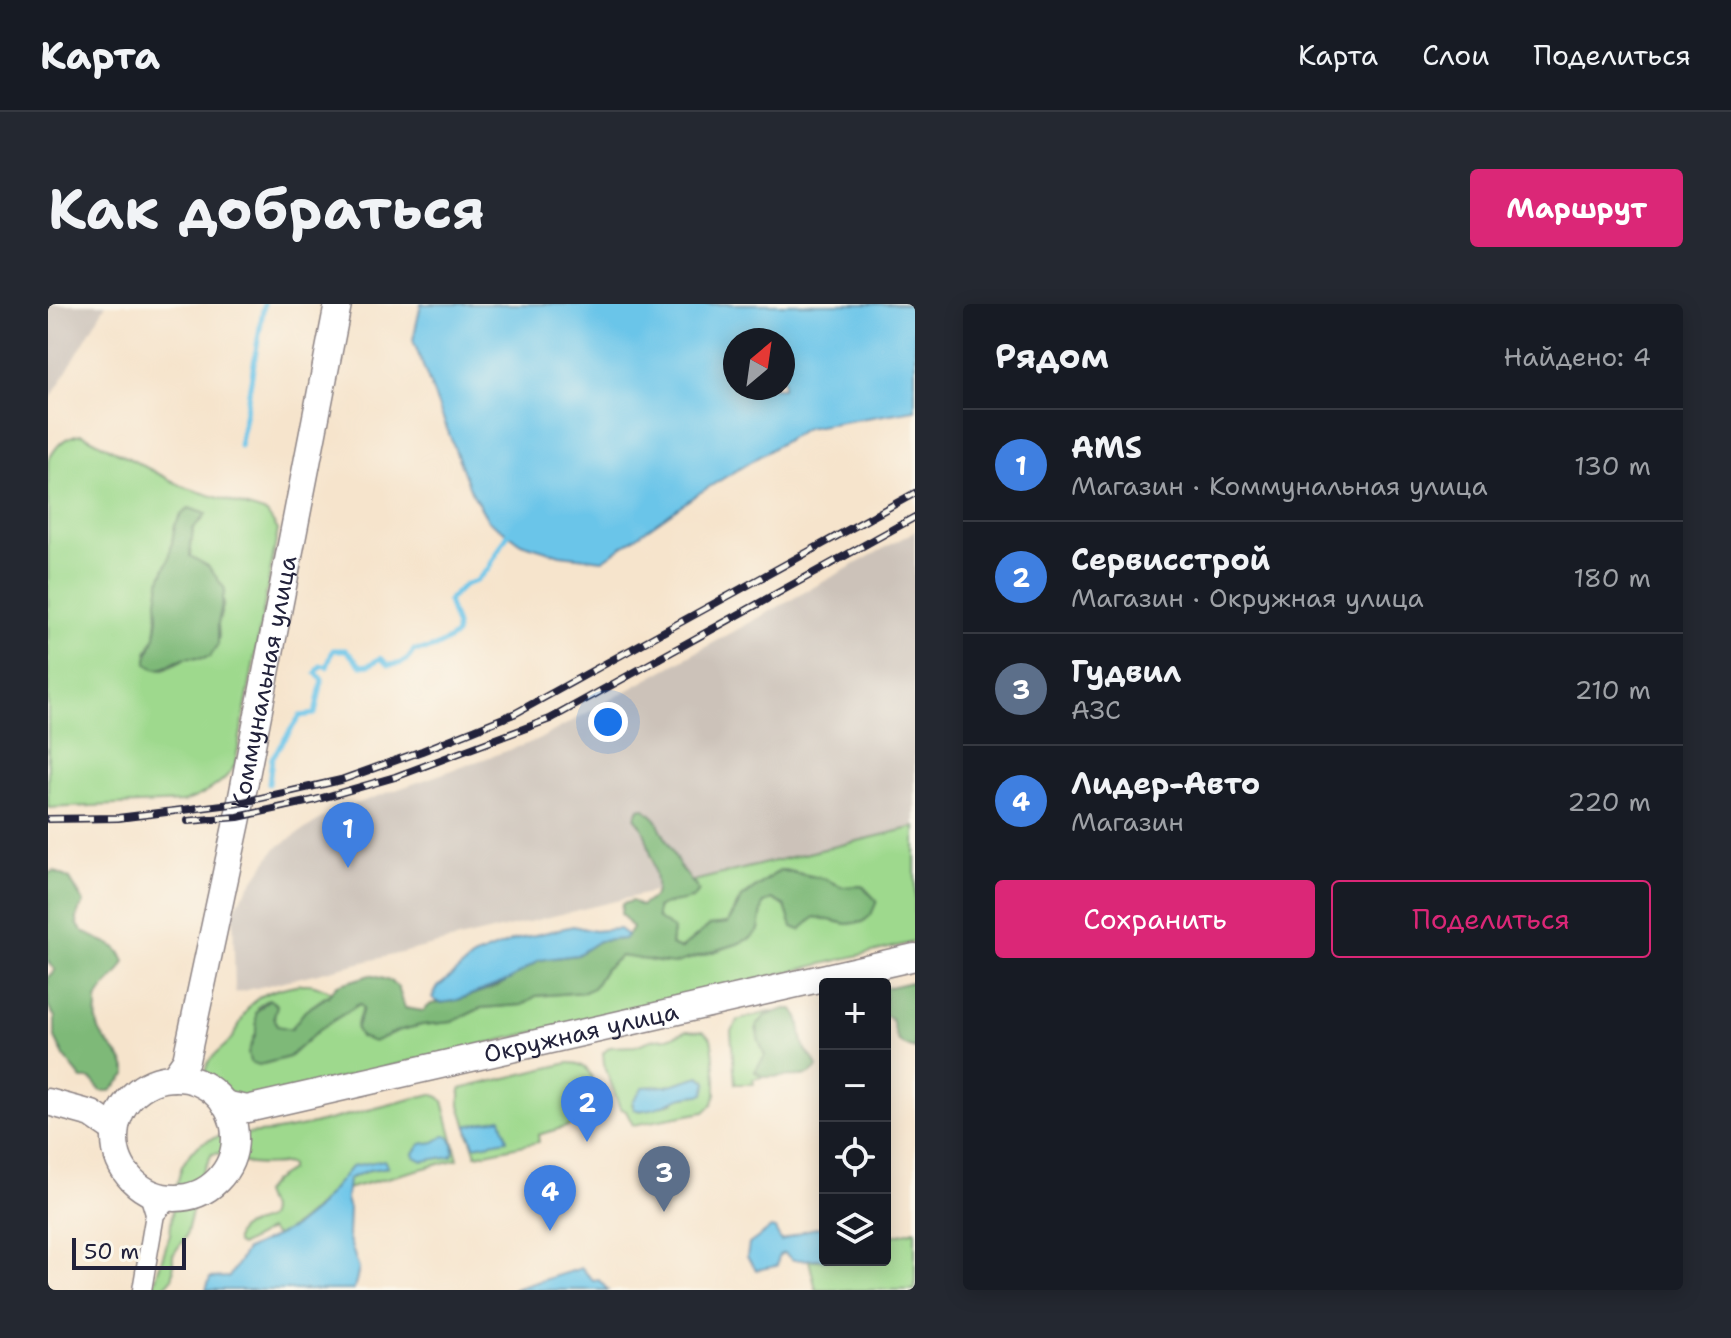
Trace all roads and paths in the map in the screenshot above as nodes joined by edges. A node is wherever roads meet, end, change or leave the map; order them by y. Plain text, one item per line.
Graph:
1 (338, 304) edge
2 (915, 957) edge
3 (185, 1074) junction
4 (48, 1102) edge
5 (235, 1112) junction
6 (118, 1120) junction
7 (158, 1201) junction
8 (142, 1290) edge

1 - 3 main road, Коммунальная улица
2 - 5 main road, Окружная улица
3 - 5 main road
3 - 6 main road
4 - 6 main road
5 - 7 main road
6 - 7 main road
7 - 8 street

